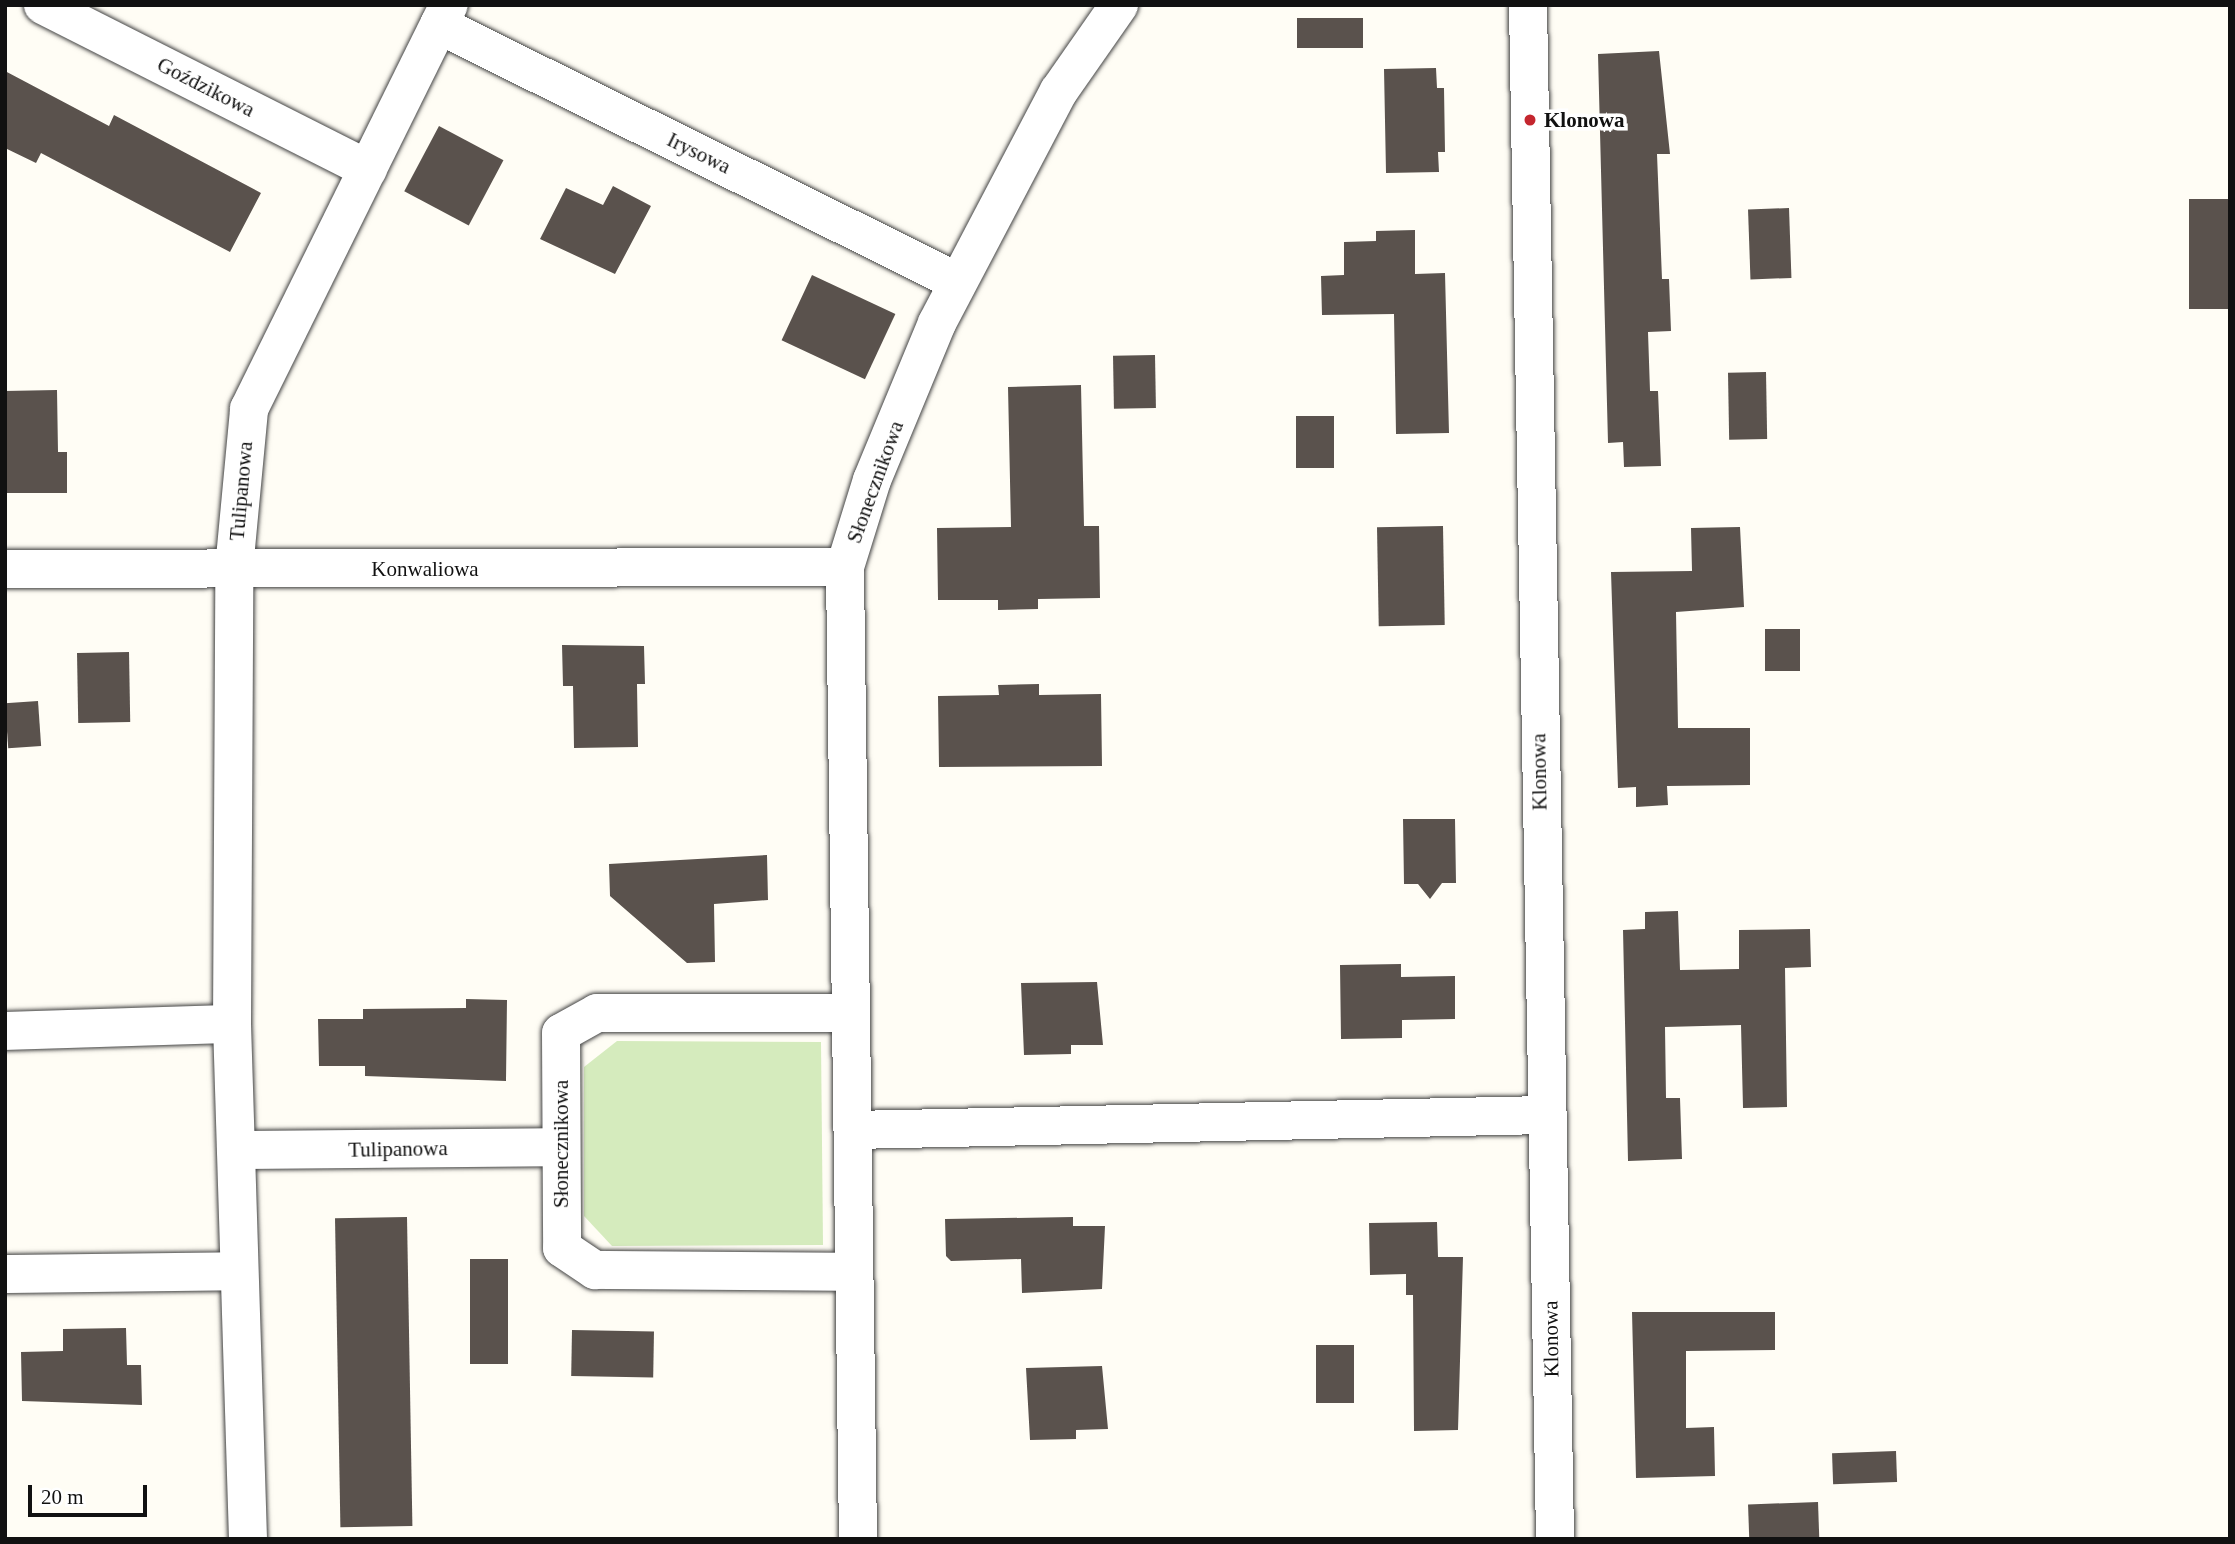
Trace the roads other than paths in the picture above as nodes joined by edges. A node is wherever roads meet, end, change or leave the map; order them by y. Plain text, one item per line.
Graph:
1 (43, 5) edge
2 (1119, 5) edge
3 (1528, 5) edge
4 (444, 15) edge
5 (368, 169) junction
6 (958, 282) junction
7 (845, 567) junction
8 (5, 569) edge
9 (234, 569) junction
10 (847, 1013) junction
11 (232, 1024) junction
12 (5, 1031) edge
13 (1545, 1115) junction
14 (853, 1129) junction
15 (560, 1147) junction
16 (236, 1150) junction
17 (239, 1271) junction
18 (854, 1272) junction
19 (5, 1274) edge
20 (248, 1539) edge
21 (858, 1539) edge
22 (1555, 1539) edge

1 - 5 street, Goździkowa
2 - 6 street, Słonecznikowa
3 - 13 street, Klonowa
4 - 5 street, Tulipanowa
4 - 6 street, Irysowa
5 - 9 street, Tulipanowa
6 - 7 street, Słonecznikowa
7 - 9 street, Konwaliowa
7 - 10 street, Słonecznikowa
8 - 9 street, Konwaliowa
9 - 11 street, Tulipanowa
10 - 14 street, Słonecznikowa
10 - 15 street, Słonecznikowa
11 - 12 street
11 - 16 street, Tulipanowa
13 - 14 street
13 - 22 street, Klonowa
14 - 18 street, Słonecznikowa
15 - 16 street, Tulipanowa
15 - 18 street, Słonecznikowa
16 - 17 street, Tulipanowa
17 - 19 street
17 - 20 street, Tulipanowa
18 - 21 street, Słonecznikowa

